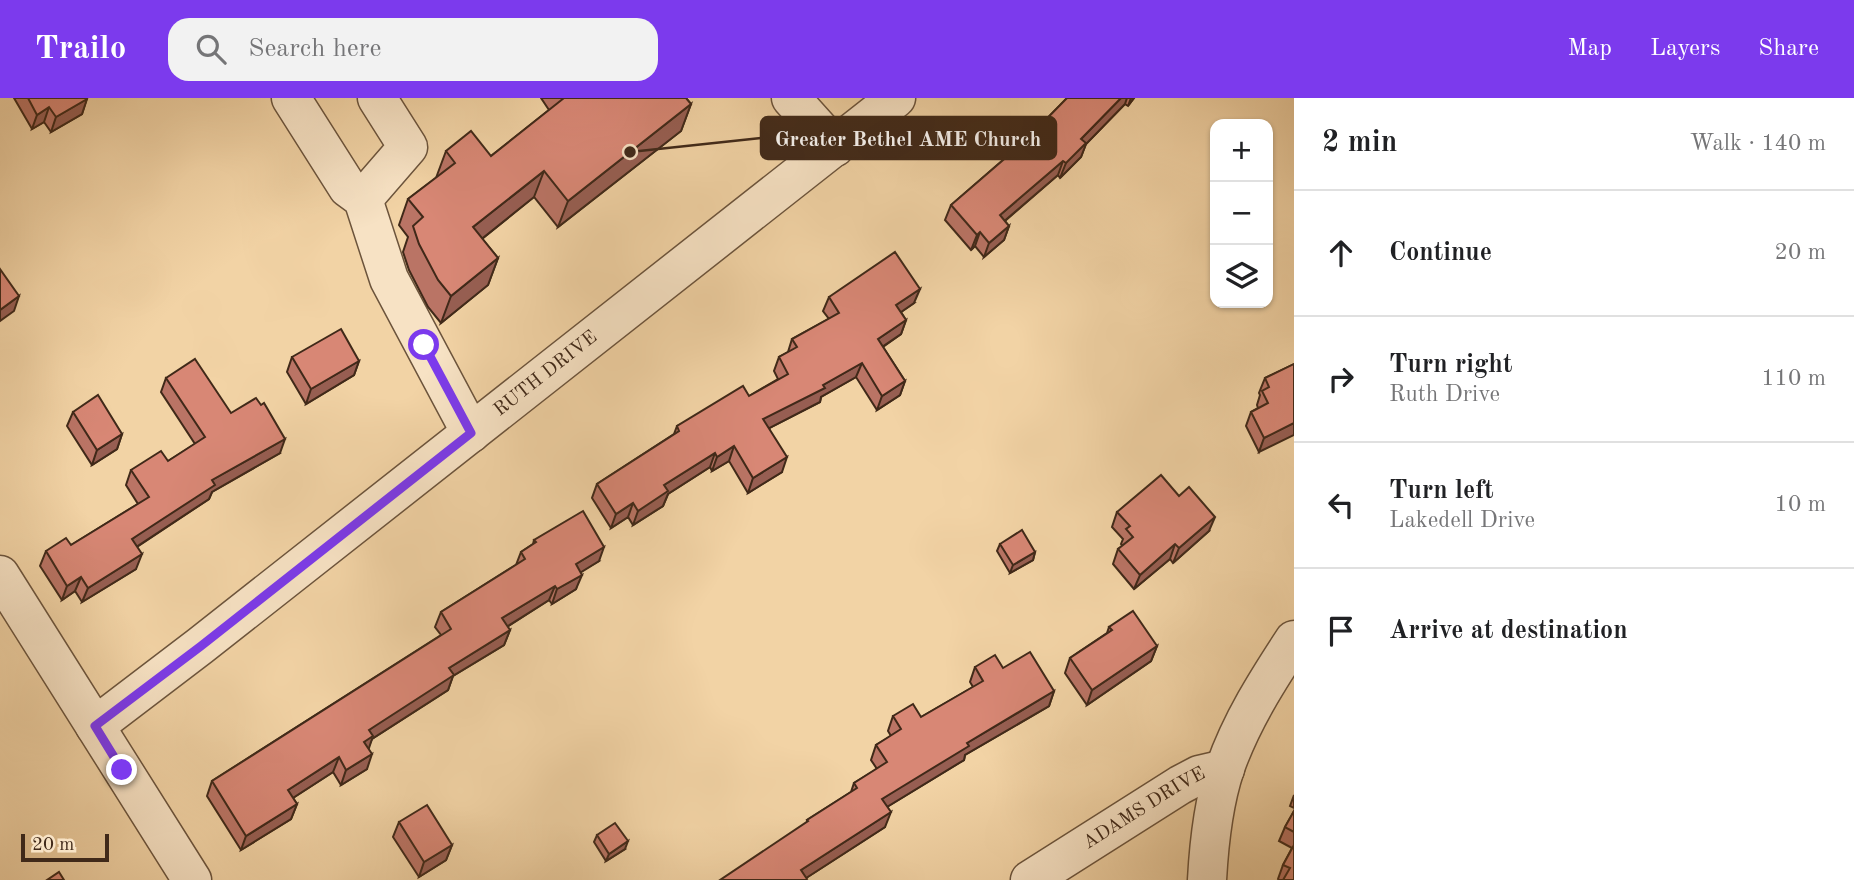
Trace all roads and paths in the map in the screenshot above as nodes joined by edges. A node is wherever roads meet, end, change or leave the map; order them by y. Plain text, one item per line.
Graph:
1 (290, 98) edge
2 (377, 98) edge
3 (791, 98) edge
4 (896, 98) edge
5 (835, 147) junction
6 (363, 199) junction
7 (471, 433) junction
8 (0, 575) edge
9 (1294, 640) edge
10 (95, 726) junction
11 (1225, 769) junction
12 (192, 880) edge
13 (1030, 880) edge
14 (1207, 880) edge

1 - 6 street
2 - 6 street
3 - 5 street
4 - 5 street, RUTH DRIVE
5 - 7 street, RUTH DRIVE
6 - 7 street
7 - 10 street, RUTH DRIVE
8 - 10 street
9 - 11 street
10 - 12 street
11 - 13 street, ADAMS DRIVE
11 - 14 street

